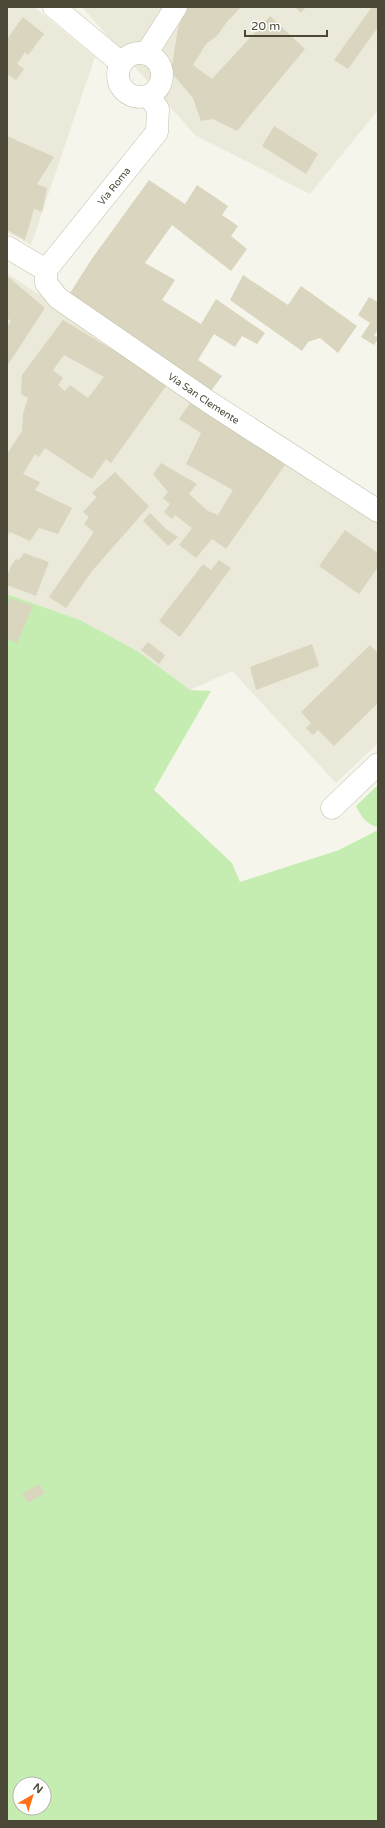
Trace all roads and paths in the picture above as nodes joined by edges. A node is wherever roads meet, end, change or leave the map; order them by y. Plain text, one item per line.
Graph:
1 (54, 7) edge
2 (176, 7) edge
3 (146, 54) junction
4 (122, 63) junction
5 (149, 96) junction
6 (7, 247) edge
7 (46, 270) junction
8 (378, 511) edge
9 (378, 764) edge
10 (332, 808) dead end

1 - 4 street
2 - 3 street
3 - 4 street
3 - 5 street
4 - 5 street
5 - 7 street, Via Roma
6 - 7 street
7 - 8 street, Via San Clemente
9 - 10 street

